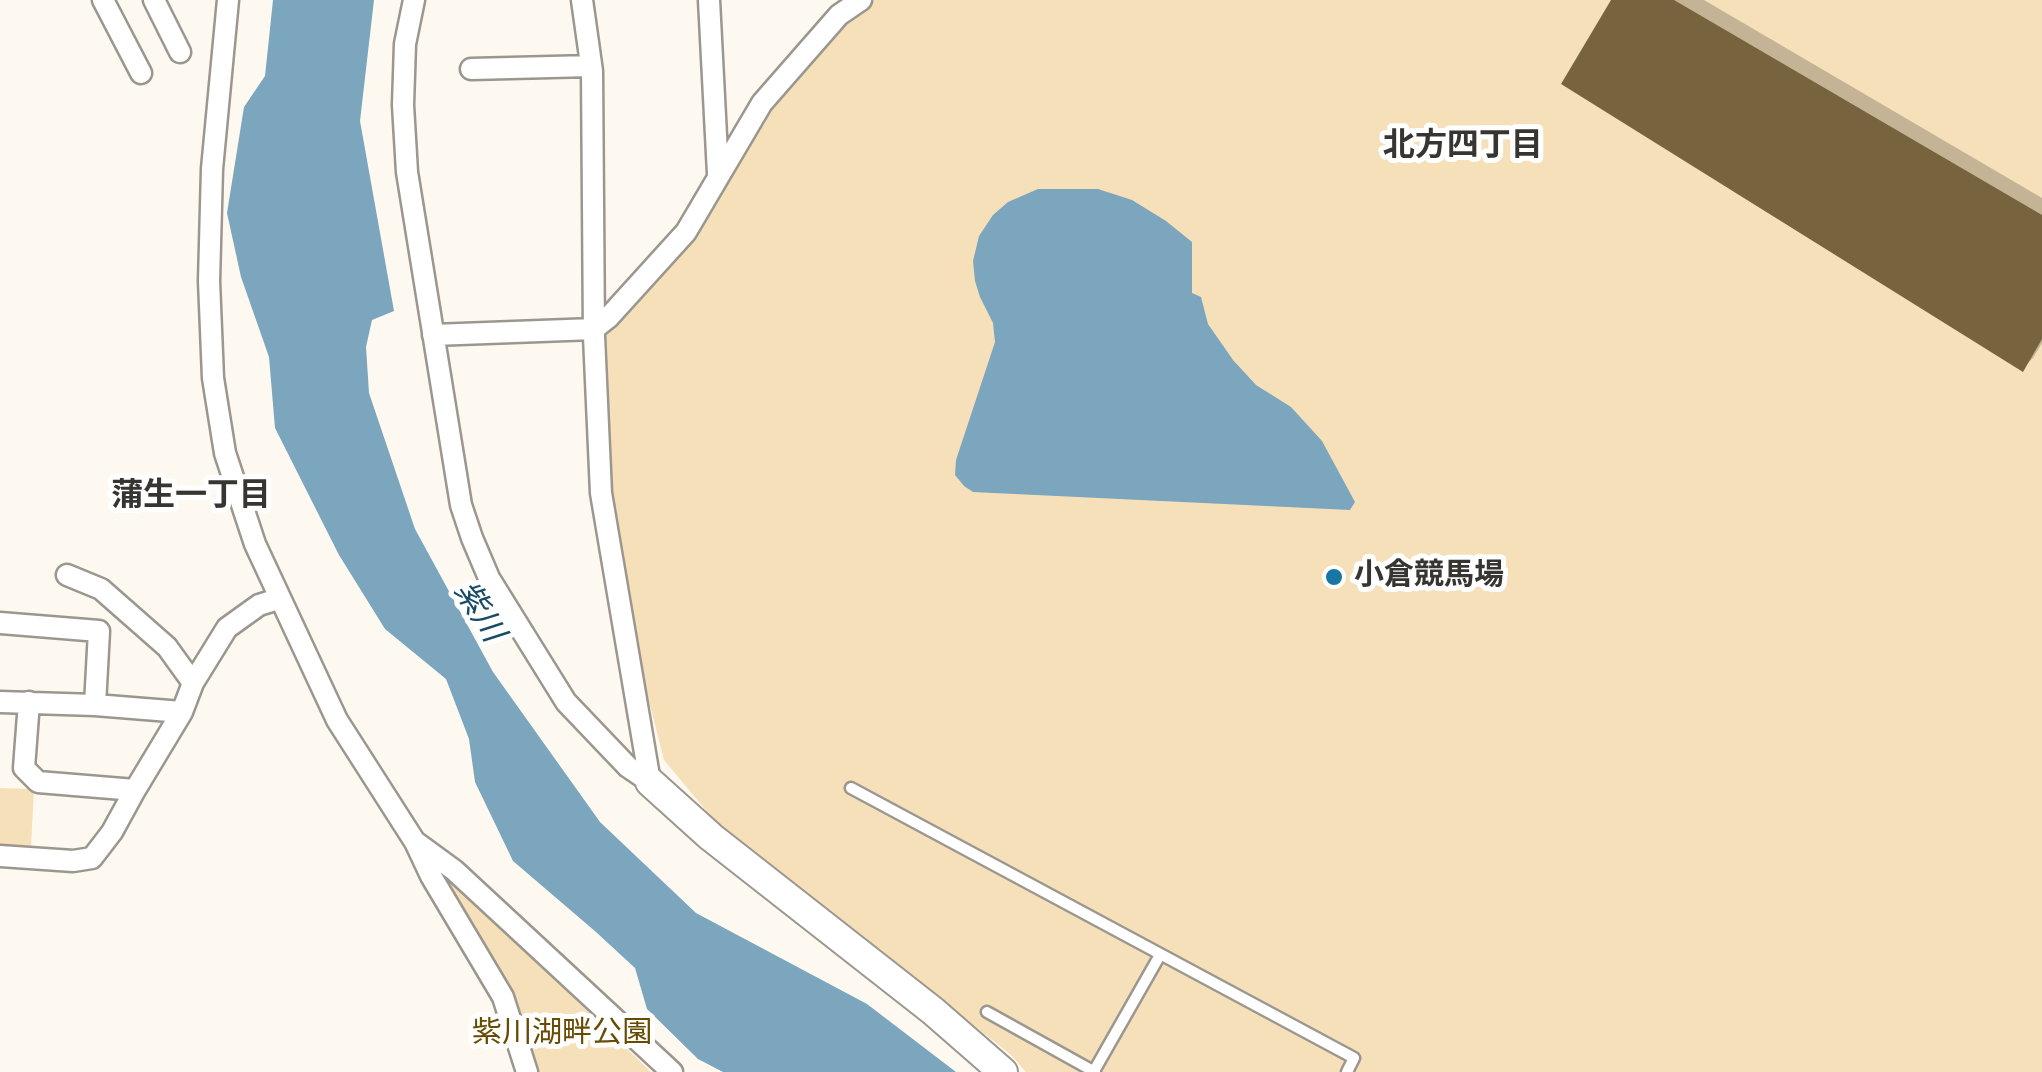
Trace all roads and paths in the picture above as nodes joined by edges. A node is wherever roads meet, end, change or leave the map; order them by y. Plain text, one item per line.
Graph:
1 (103, 0) edge
2 (154, 0) edge
3 (228, 0) edge
4 (414, 0) edge
5 (582, 0) edge
6 (708, 0) edge
7 (861, 0) edge
8 (180, 52) dead end
9 (591, 66) junction
10 (471, 69) dead end
11 (141, 73) dead end
12 (718, 174) junction
13 (594, 329) junction
14 (433, 335) junction
15 (67, 575) dead end
16 (278, 599) junction
17 (0, 623) edge
18 (193, 684) junction
19 (0, 702) edge
20 (29, 702) junction
21 (95, 704) junction
22 (182, 712) junction
23 (650, 782) junction
24 (851, 788) dead end
25 (135, 790) junction
26 (415, 842) junction
27 (0, 856) edge
28 (1160, 955) junction
29 (988, 1012) dead end
30 (527, 1072) edge
31 (672, 1072) edge
32 (1002, 1072) edge
33 (1095, 1072) edge
34 (1347, 1072) edge

1 - 11 street
2 - 8 street
3 - 16 street
4 - 14 street
5 - 9 street
6 - 12 street
7 - 12 street
9 - 10 street
9 - 13 street
12 - 13 street
13 - 14 street
13 - 23 street
14 - 23 street
15 - 18 street
16 - 18 street
16 - 26 street
17 - 21 street
18 - 22 street
19 - 20 street
20 - 21 street
20 - 25 street
21 - 22 street
22 - 25 street
23 - 32 street
24 - 28 lane
25 - 27 street
26 - 30 street
26 - 31 street
28 - 33 lane
28 - 34 lane
29 - 33 lane

